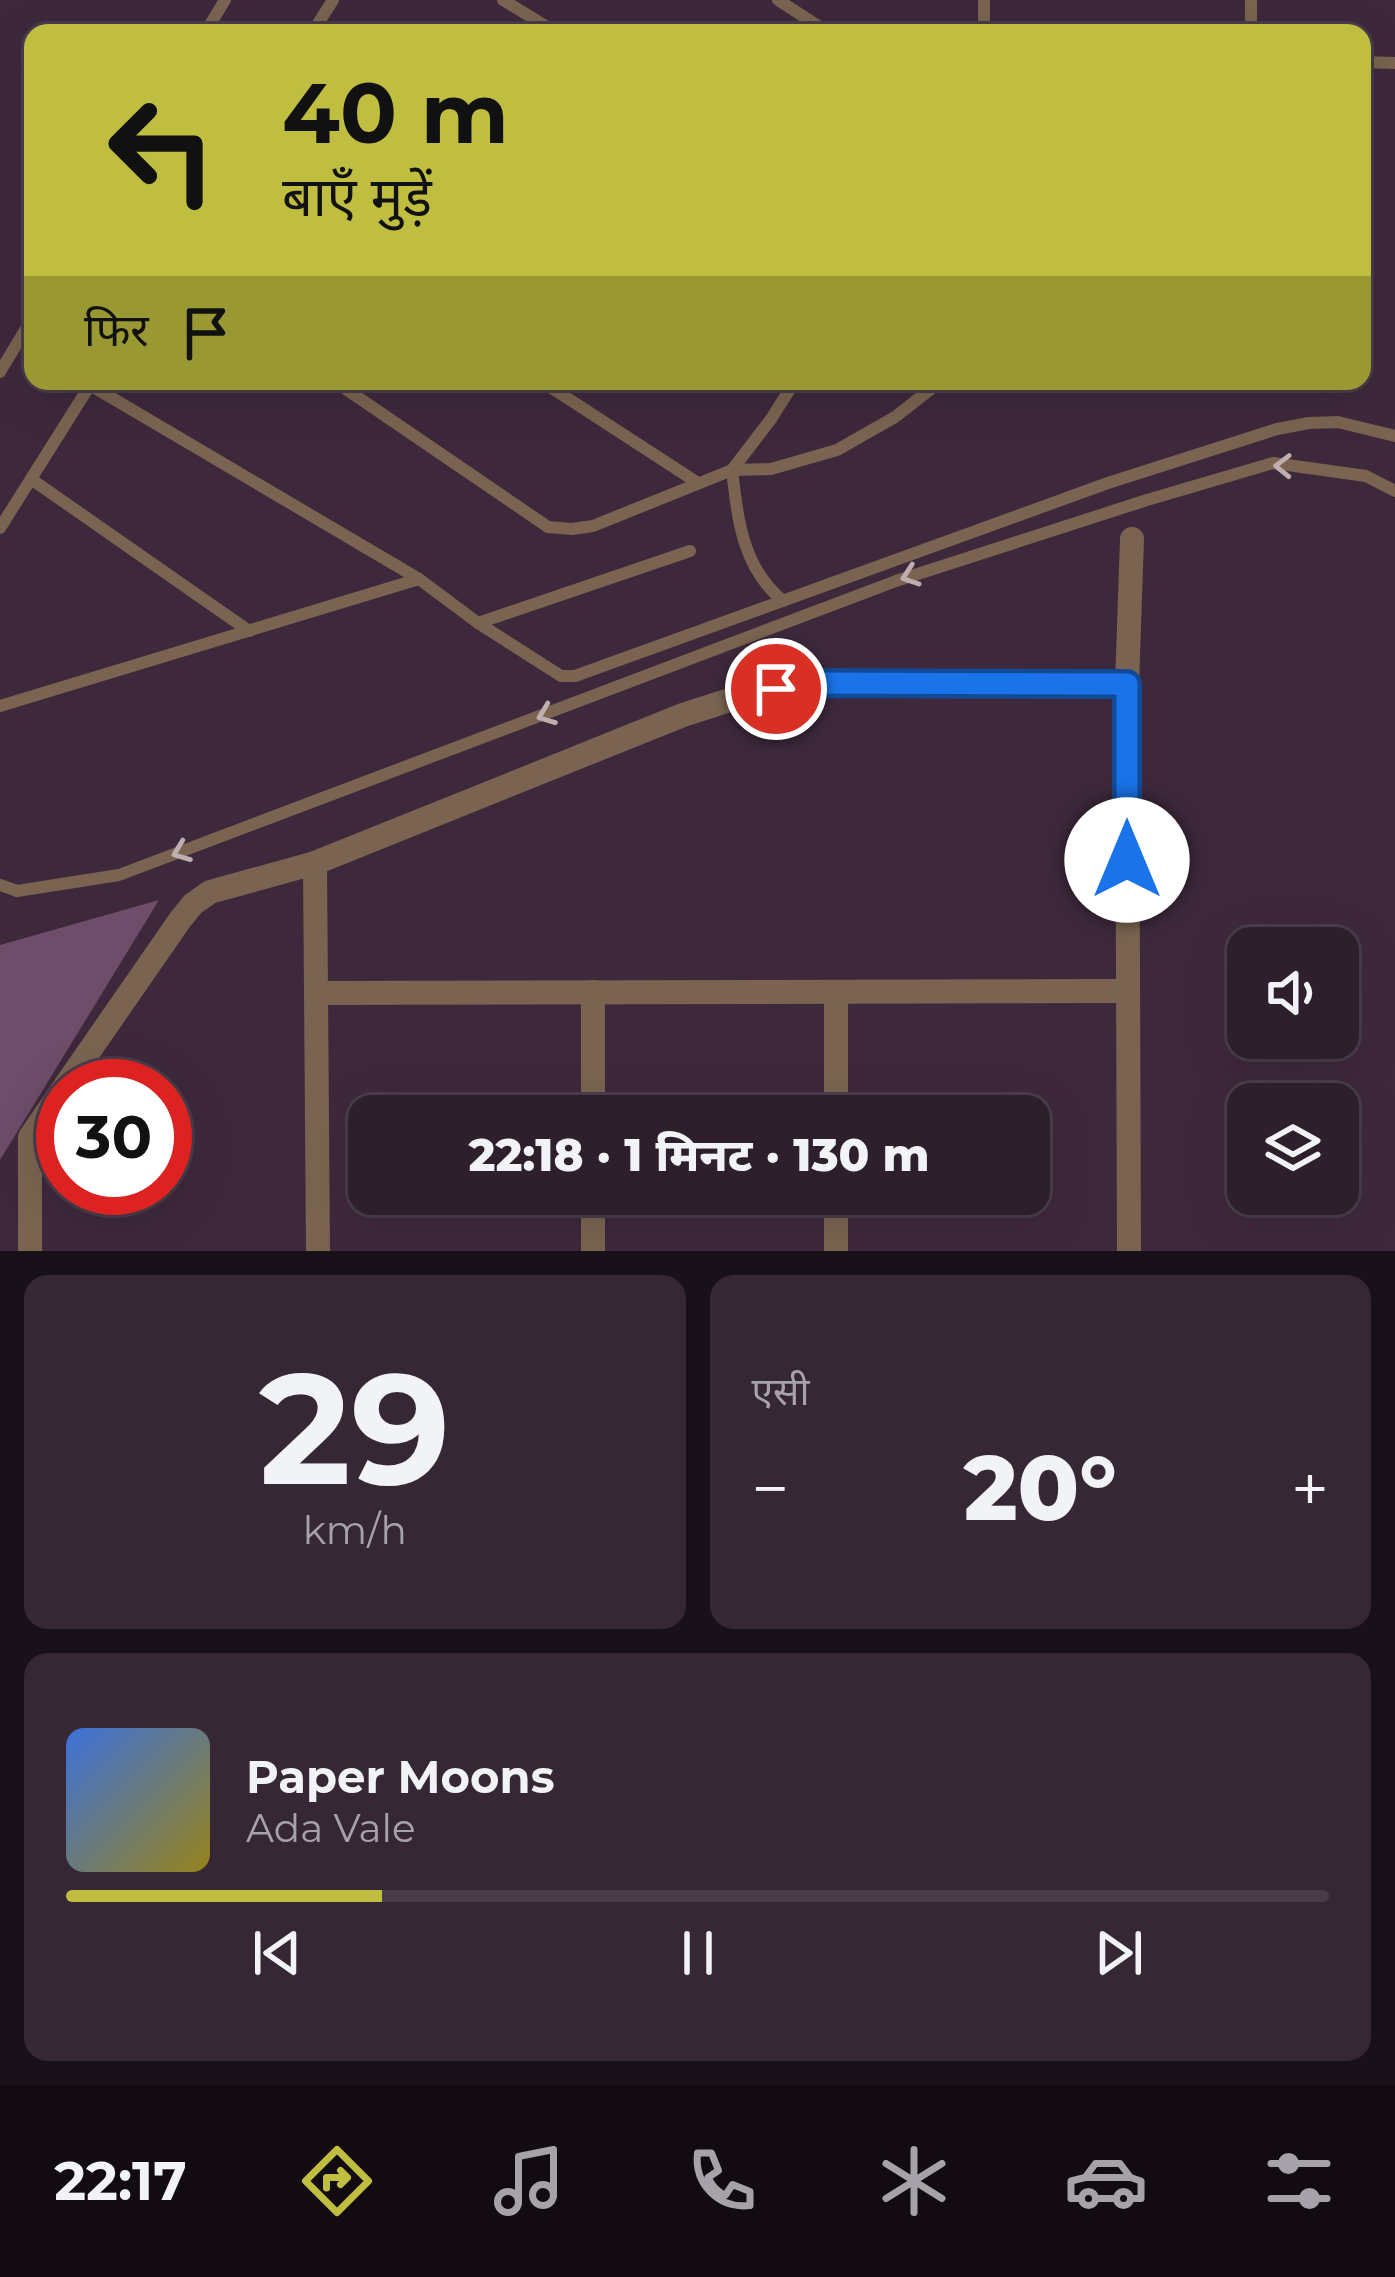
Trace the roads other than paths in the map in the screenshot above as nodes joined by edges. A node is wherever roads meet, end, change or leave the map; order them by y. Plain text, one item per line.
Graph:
1 (503, 0) edge
2 (778, 0) edge
3 (542, 24) edge
4 (815, 24) edge
5 (24, 332) edge
6 (0, 372) edge
7 (88, 390) edge
8 (104, 390) edge
9 (347, 390) edge
10 (555, 390) edge
11 (789, 390) edge
12 (930, 390) edge
13 (1395, 436) edge
14 (732, 470) junction
15 (31, 479) junction
16 (698, 483) junction
17 (1395, 491) edge
18 (0, 528) edge
19 (1132, 539) dead end
20 (690, 551) dead end
21 (419, 579) junction
22 (783, 601) junction
23 (478, 622) junction
24 (249, 631) junction
25 (1127, 684) junction
26 (0, 706) edge
27 (315, 862) junction
28 (0, 885) edge
29 (1127, 991) junction
30 (593, 992) junction
31 (836, 992) junction
32 (316, 993) junction
33 (84, 1059) edge
34 (593, 1095) edge
35 (836, 1095) edge
36 (36, 1127) edge
37 (593, 1215) edge
38 (836, 1215) edge
39 (30, 1251) edge
40 (317, 1251) edge
41 (593, 1251) edge
42 (836, 1251) edge
43 (1129, 1251) edge

1 - 3 lane
2 - 4 lane
5 - 6 lane
7 - 15 lane
8 - 21 lane
9 - 16 lane
10 - 16 lane
11 - 14 lane
12 - 14 lane
13 - 22 lane
14 - 16 lane
14 - 22 lane
15 - 18 lane
15 - 24 lane
17 -> 28 lane
19 - 25 street
20 - 23 lane
21 - 23 lane
21 - 24 lane
22 - 23 lane
24 - 26 lane
25 - 27 street
25 - 29 street
27 - 32 street
27 - 33 street
29 - 31 street
29 - 43 street
30 - 31 street
30 - 32 street
30 - 34 street
31 - 35 street
32 - 40 street
36 - 39 street
37 - 41 street
38 - 42 street

